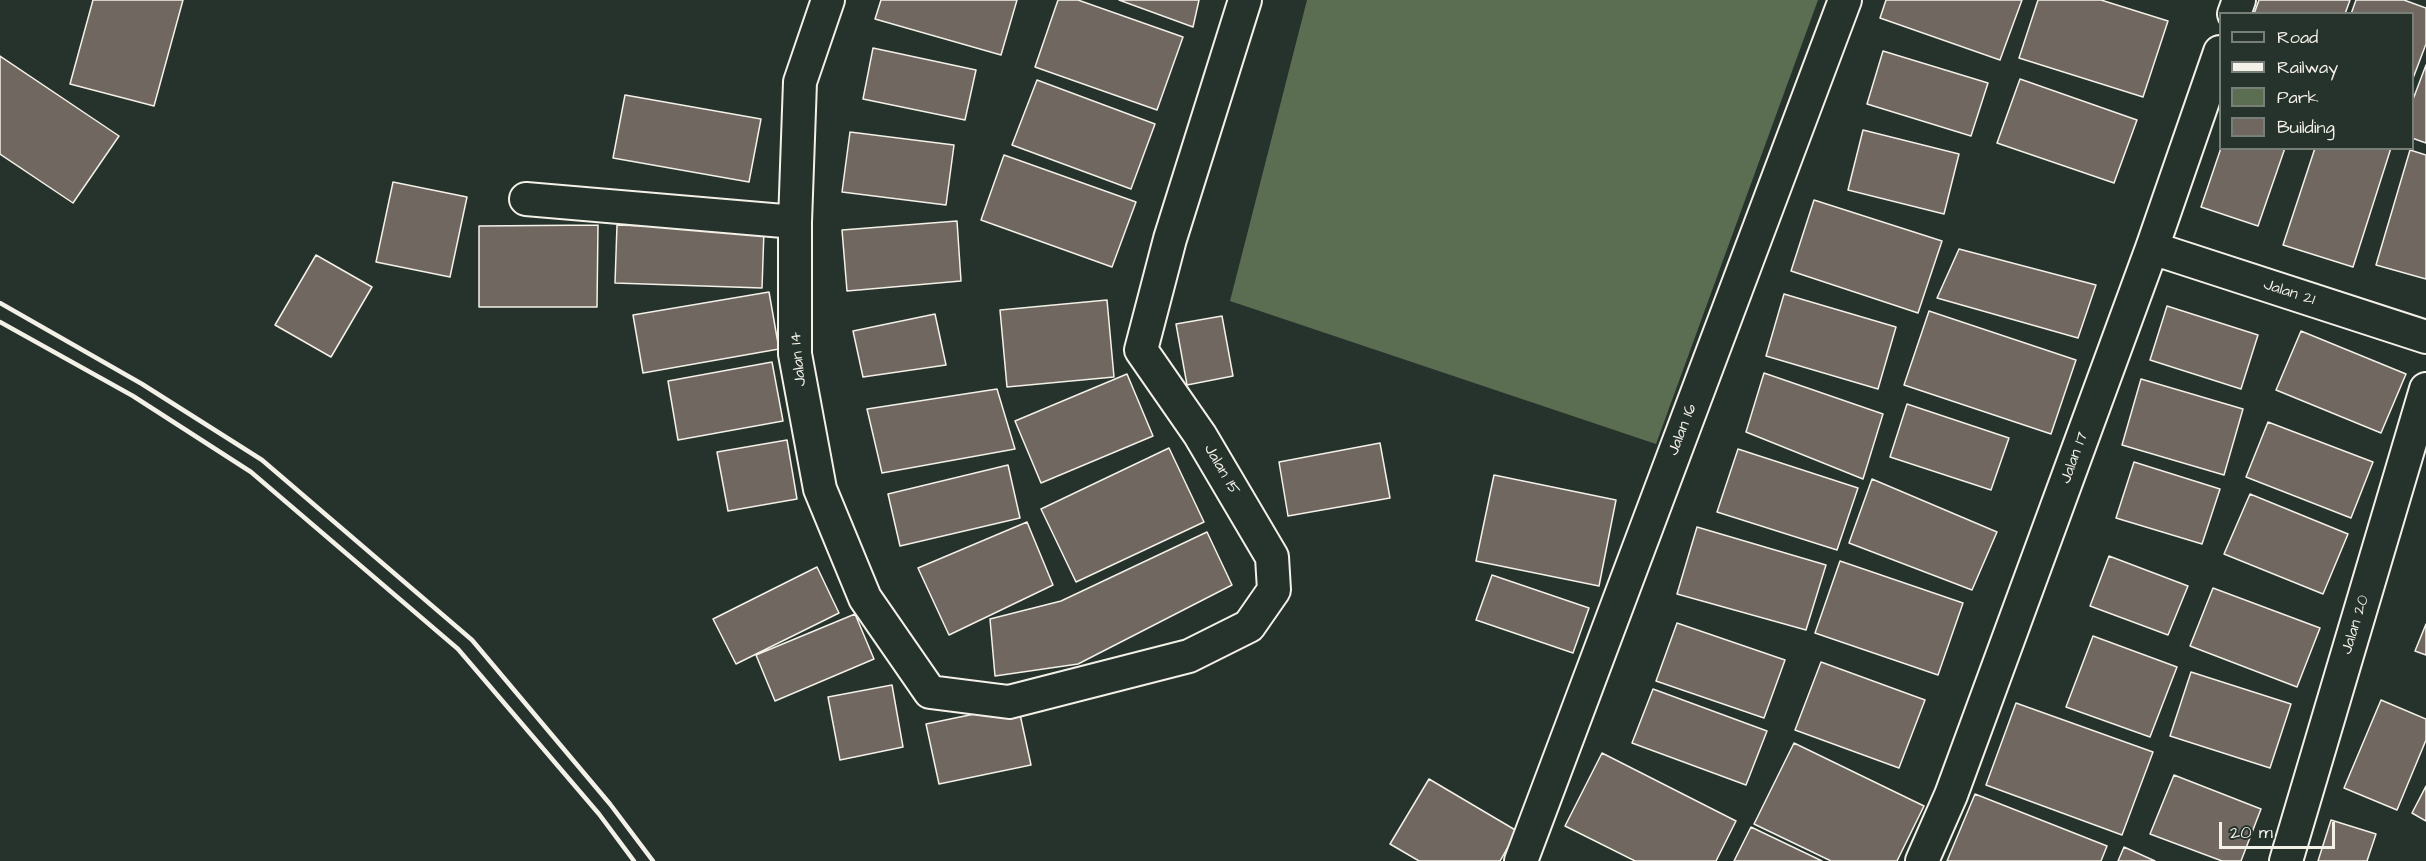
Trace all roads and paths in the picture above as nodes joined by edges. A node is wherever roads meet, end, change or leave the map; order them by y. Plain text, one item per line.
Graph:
1 (828, 0) edge
2 (1245, 0) edge
3 (1845, 0) edge
4 (2219, 55) edge
5 (526, 199) dead end
6 (795, 222) junction
7 (2152, 248) junction
8 (2426, 337) edge
9 (2426, 389) edge
10 (930, 692) joint
11 (1521, 861) edge
12 (1922, 861) edge
13 (2286, 861) edge

1 - 6 street, Jalan 14
2 - 10 street, Jalan 15
3 - 11 street, Jalan 16
4 - 7 street, Jalan 17
5 - 6 street
6 - 10 street, Jalan 14
7 - 8 street, Jalan 21
7 - 12 street, Jalan 17
9 - 13 street, Jalan 20

